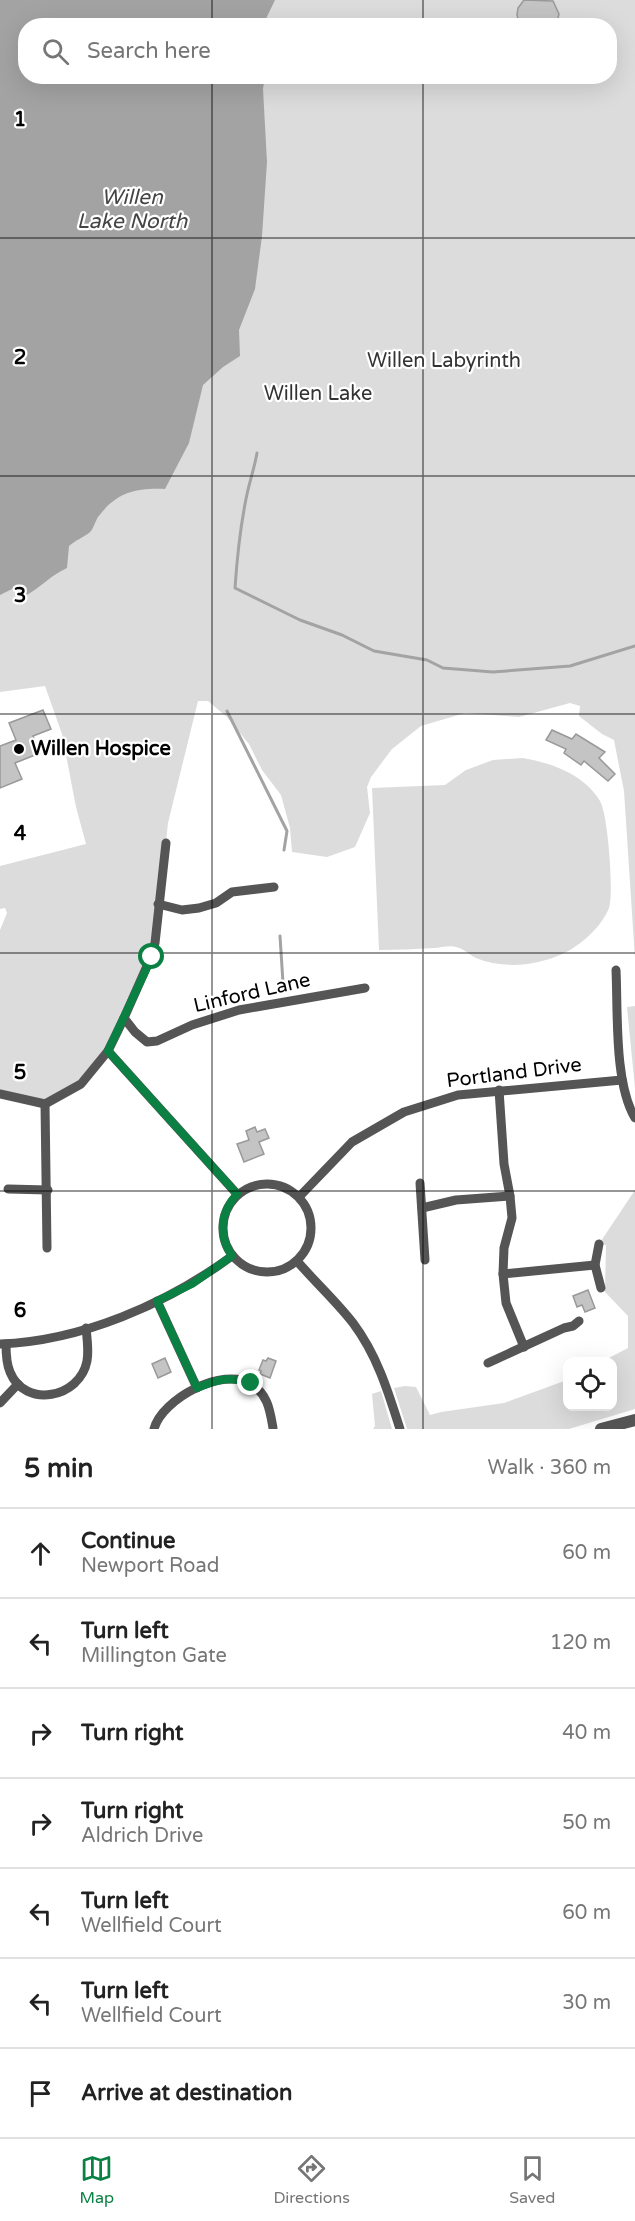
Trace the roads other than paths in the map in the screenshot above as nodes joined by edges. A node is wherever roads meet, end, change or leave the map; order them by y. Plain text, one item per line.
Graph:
1 (165, 843) dead end
2 (274, 886) dead end
3 (158, 904) junction
4 (616, 970) dead end
5 (365, 988) dead end
6 (124, 1018) junction
7 (108, 1051) junction
8 (622, 1080) junction
9 (499, 1090) junction
10 (0, 1094) edge
11 (45, 1104) junction
12 (635, 1118) edge
13 (420, 1183) dead end
14 (8, 1189) dead end
15 (48, 1190) junction
16 (237, 1194) junction
17 (510, 1196) junction
18 (298, 1197) junction
19 (422, 1208) junction
20 (599, 1244) dead end
21 (47, 1248) dead end
22 (232, 1256) junction
23 (425, 1260) dead end
24 (297, 1261) junction
25 (595, 1265) junction
26 (502, 1274) junction
27 (601, 1288) dead end
28 (157, 1301) junction
29 (579, 1321) dead end
30 (86, 1328) junction
31 (3, 1344) edge
32 (524, 1347) junction
33 (488, 1363) dead end
34 (18, 1384) junction
35 (197, 1388) junction
36 (0, 1403) edge
37 (635, 1420) edge
38 (273, 1428) edge
39 (154, 1429) edge
40 (400, 1429) edge
41 (601, 1429) edge

1 - 3 street
2 - 3 street
3 - 6 street
4 - 8 street
5 - 6 street, Linford Lane
6 - 7 street
7 - 11 street
7 - 16 street
8 - 9 street, Portland Drive
8 - 12 street
9 - 17 street
9 - 18 street, Portland Drive
10 - 11 street
11 - 15 street
13 - 19 street
14 - 15 street
15 - 21 street
16 - 18 street
16 - 22 street
17 - 19 street
17 - 26 street
18 - 24 street
19 - 23 street
20 - 25 street
22 - 24 street
22 - 28 street
24 - 40 street
25 - 26 street
25 - 27 street
26 - 32 street
28 - 30 street
28 - 35 street
29 - 32 street
30 - 31 street
30 - 34 street
31 - 34 street
32 - 33 street
34 - 36 street
35 - 38 street
35 - 39 street
37 - 41 street

